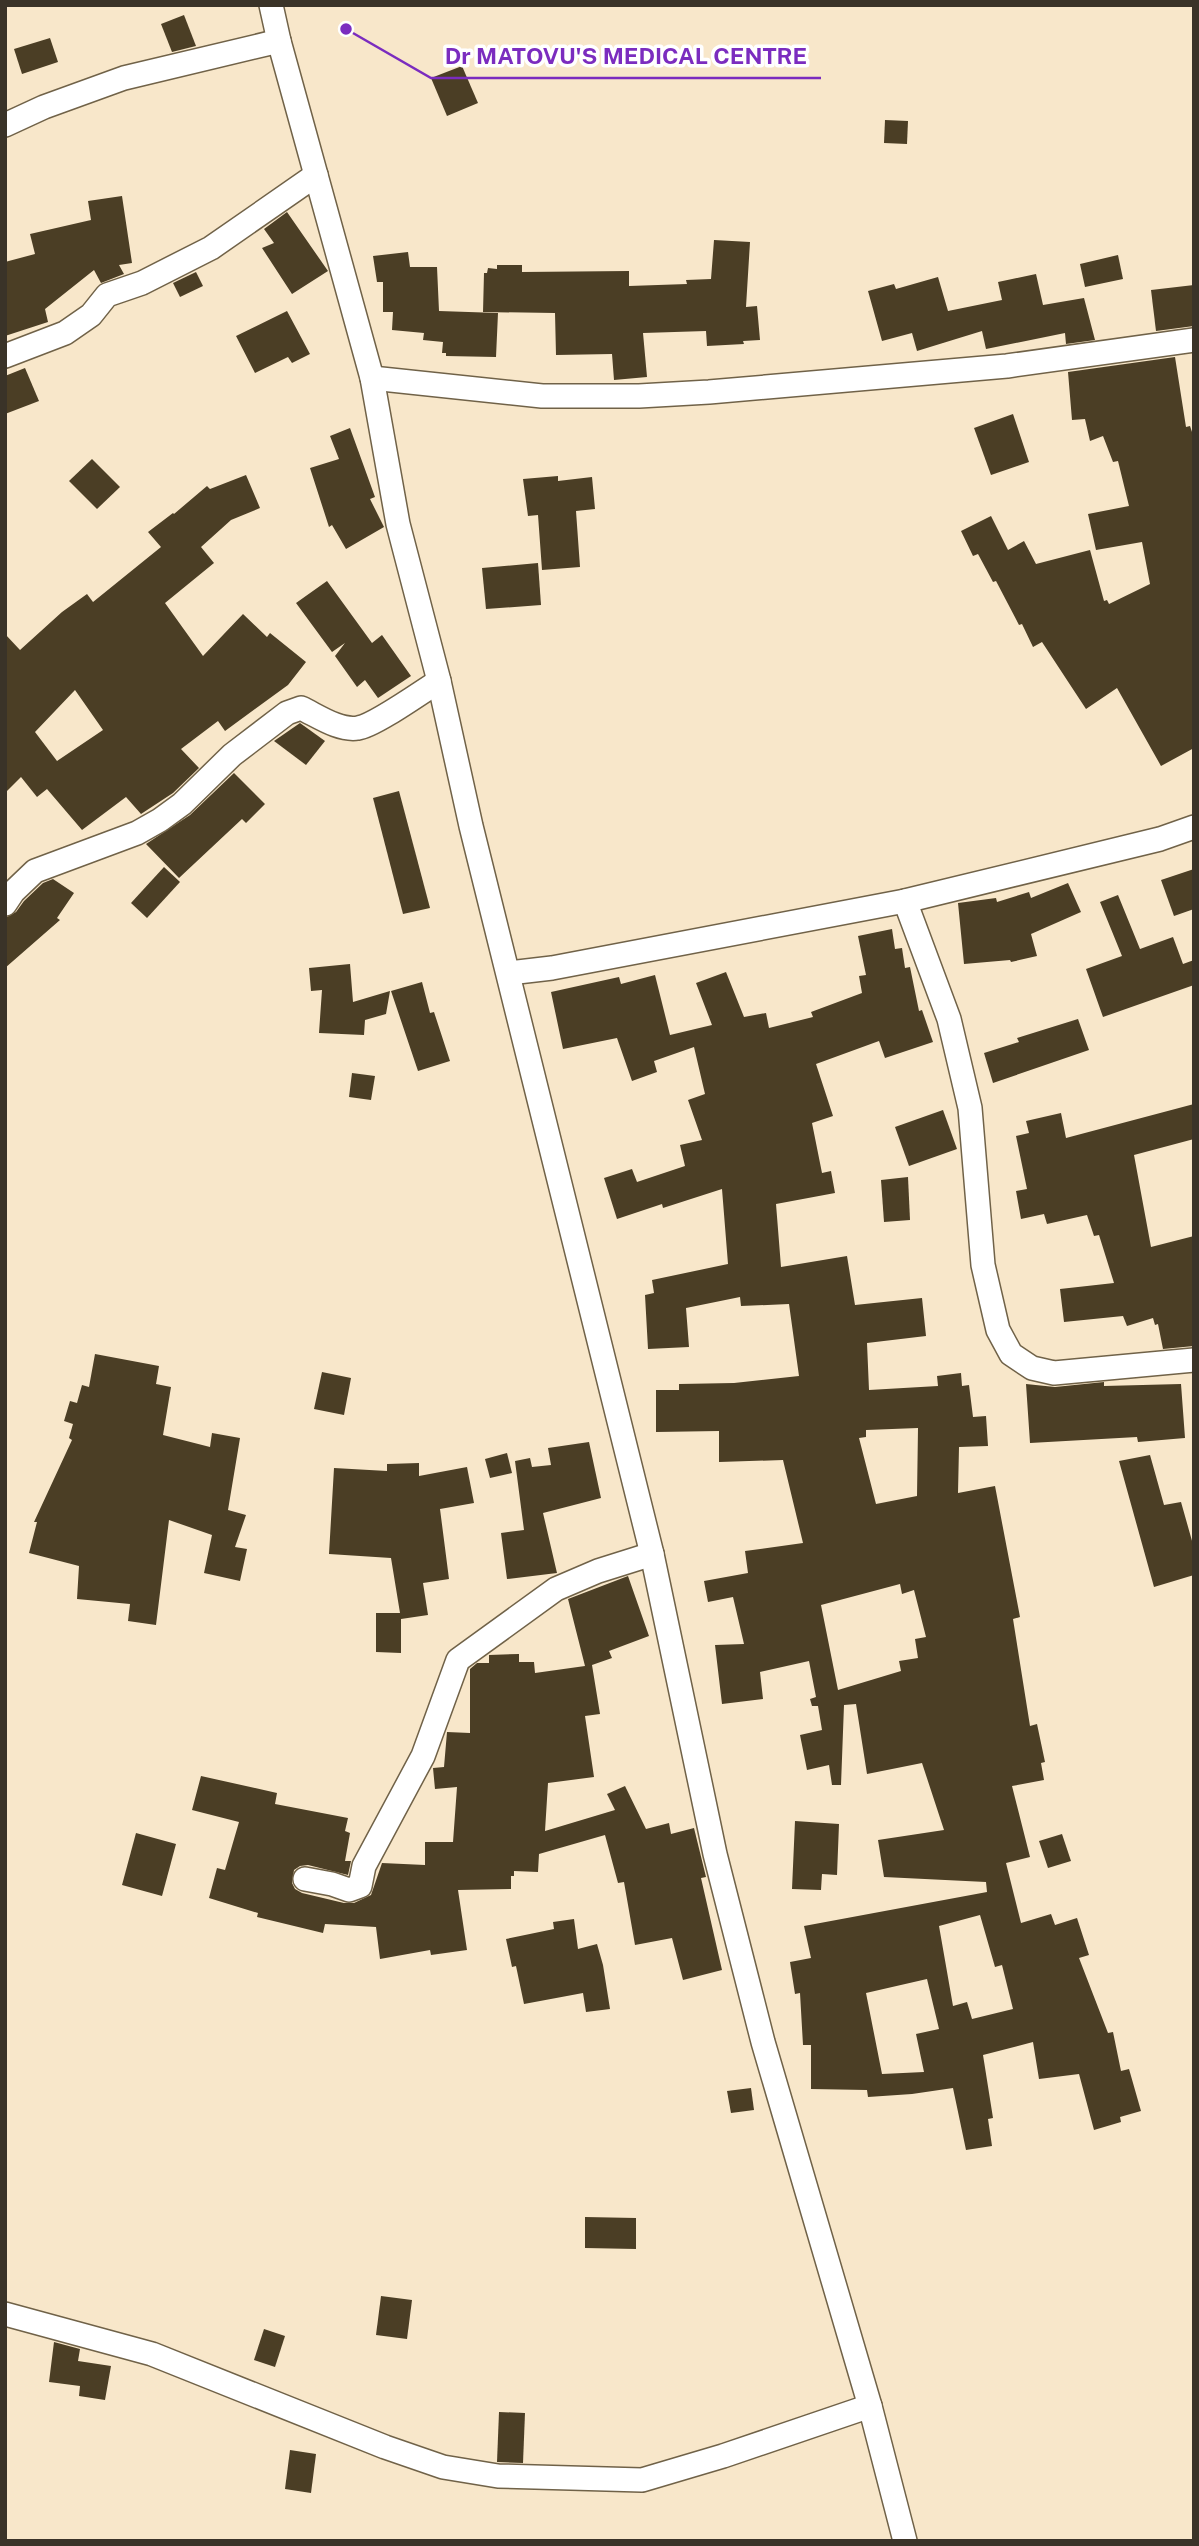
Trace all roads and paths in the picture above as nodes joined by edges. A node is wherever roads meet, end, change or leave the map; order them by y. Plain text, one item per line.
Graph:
1 (271, 5) edge
2 (279, 41) junction
3 (5, 125) edge
4 (316, 175) junction
5 (1194, 340) edge
6 (5, 356) edge
7 (372, 377) junction
8 (439, 681) junction
9 (1194, 827) edge
10 (905, 901) junction
11 (5, 904) edge
12 (509, 973) junction
13 (1194, 1360) edge
14 (652, 1554) junction
15 (305, 1879) dead end
16 (5, 2314) edge
17 (870, 2406) junction
18 (905, 2541) edge

1 - 2 street
2 - 3 street
2 - 4 street
4 - 6 street
4 - 7 street
5 - 7 street
7 - 8 street
8 - 11 street
8 - 12 street
9 - 10 street
10 - 12 street
10 - 13 street
12 - 14 street
14 - 15 street
14 - 17 street
16 - 17 street
17 - 18 street

